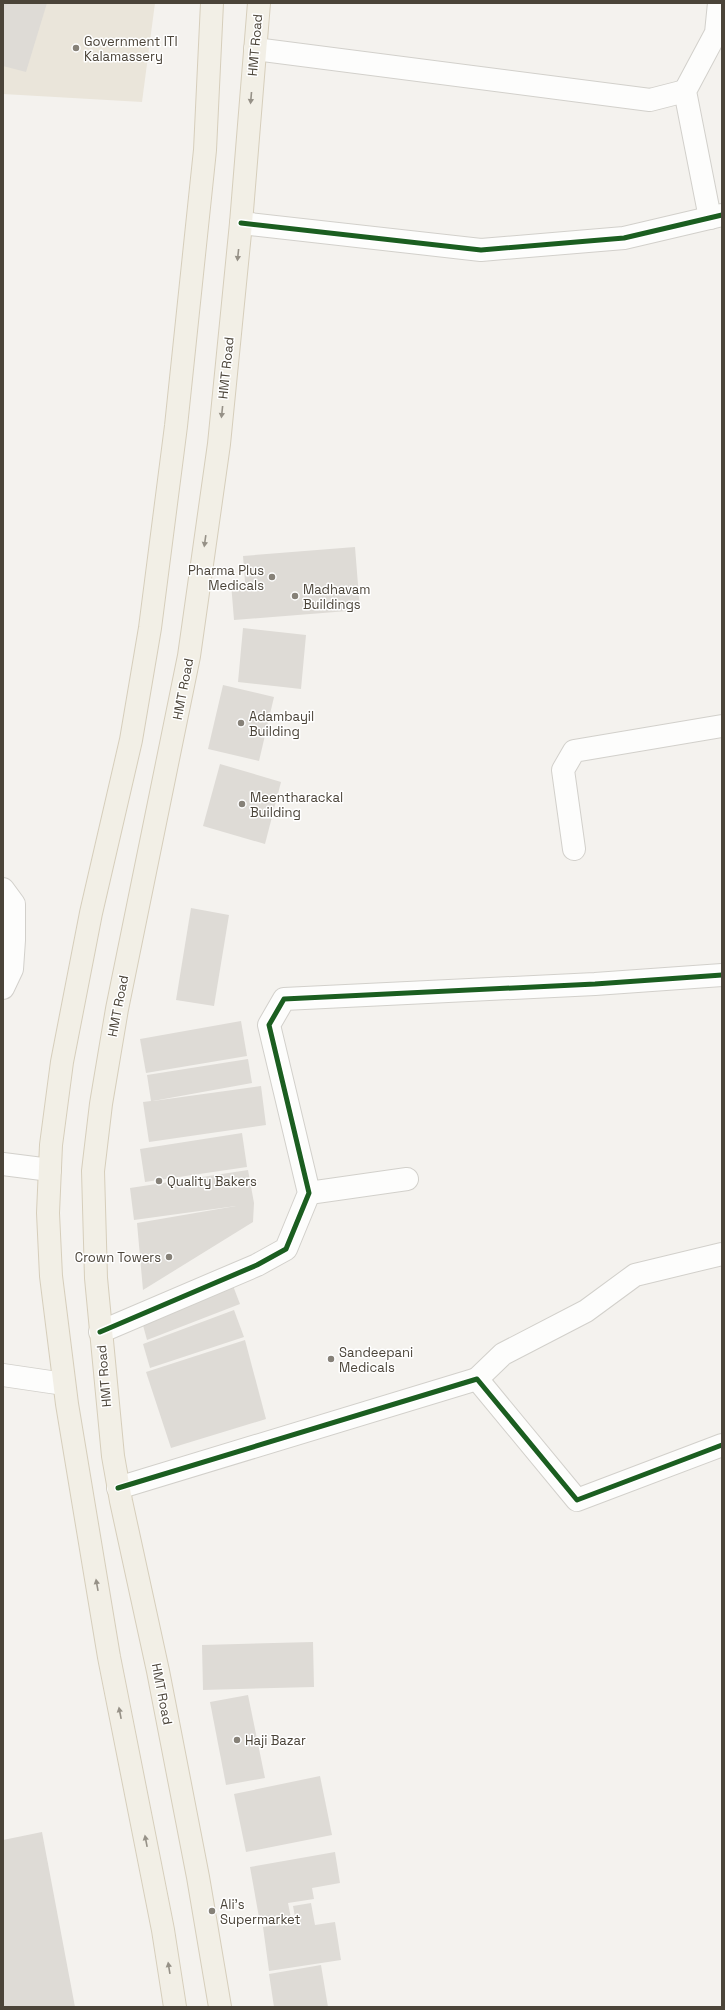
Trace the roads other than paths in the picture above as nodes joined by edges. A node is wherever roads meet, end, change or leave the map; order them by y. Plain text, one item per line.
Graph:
1 (212, 3) edge
2 (259, 3) edge
3 (719, 3) edge
4 (255, 49) junction
5 (685, 91) junction
6 (716, 217) edge
7 (241, 222) junction
8 (722, 726) edge
9 (574, 848) dead end
10 (3, 889) edge
11 (722, 975) edge
12 (3, 988) edge
13 (3, 1164) edge
14 (50, 1170) junction
15 (407, 1179) dead end
16 (310, 1193) junction
17 (722, 1254) edge
18 (100, 1332) junction
19 (3, 1375) edge
20 (477, 1379) junction
21 (64, 1384) junction
22 (722, 1445) edge
23 (118, 1488) junction
24 (176, 2007) edge
25 (220, 2007) edge

1 - 14 main road
2 - 4 main road, HMT Road
3 - 5 street
4 - 5 street
4 -> 7 main road, HMT Road
5 - 6 street
6 - 7 street
7 -> 18 main road, HMT Road
8 - 9 street
10 - 12 street
11 - 16 street
13 - 14 street
14 - 21 main road
15 - 16 street
16 - 18 street
17 - 20 street
18 - 23 main road, HMT Road
19 - 21 street
20 - 22 street
20 - 23 street
24 -> 21 main road
23 - 25 main road, HMT Road

